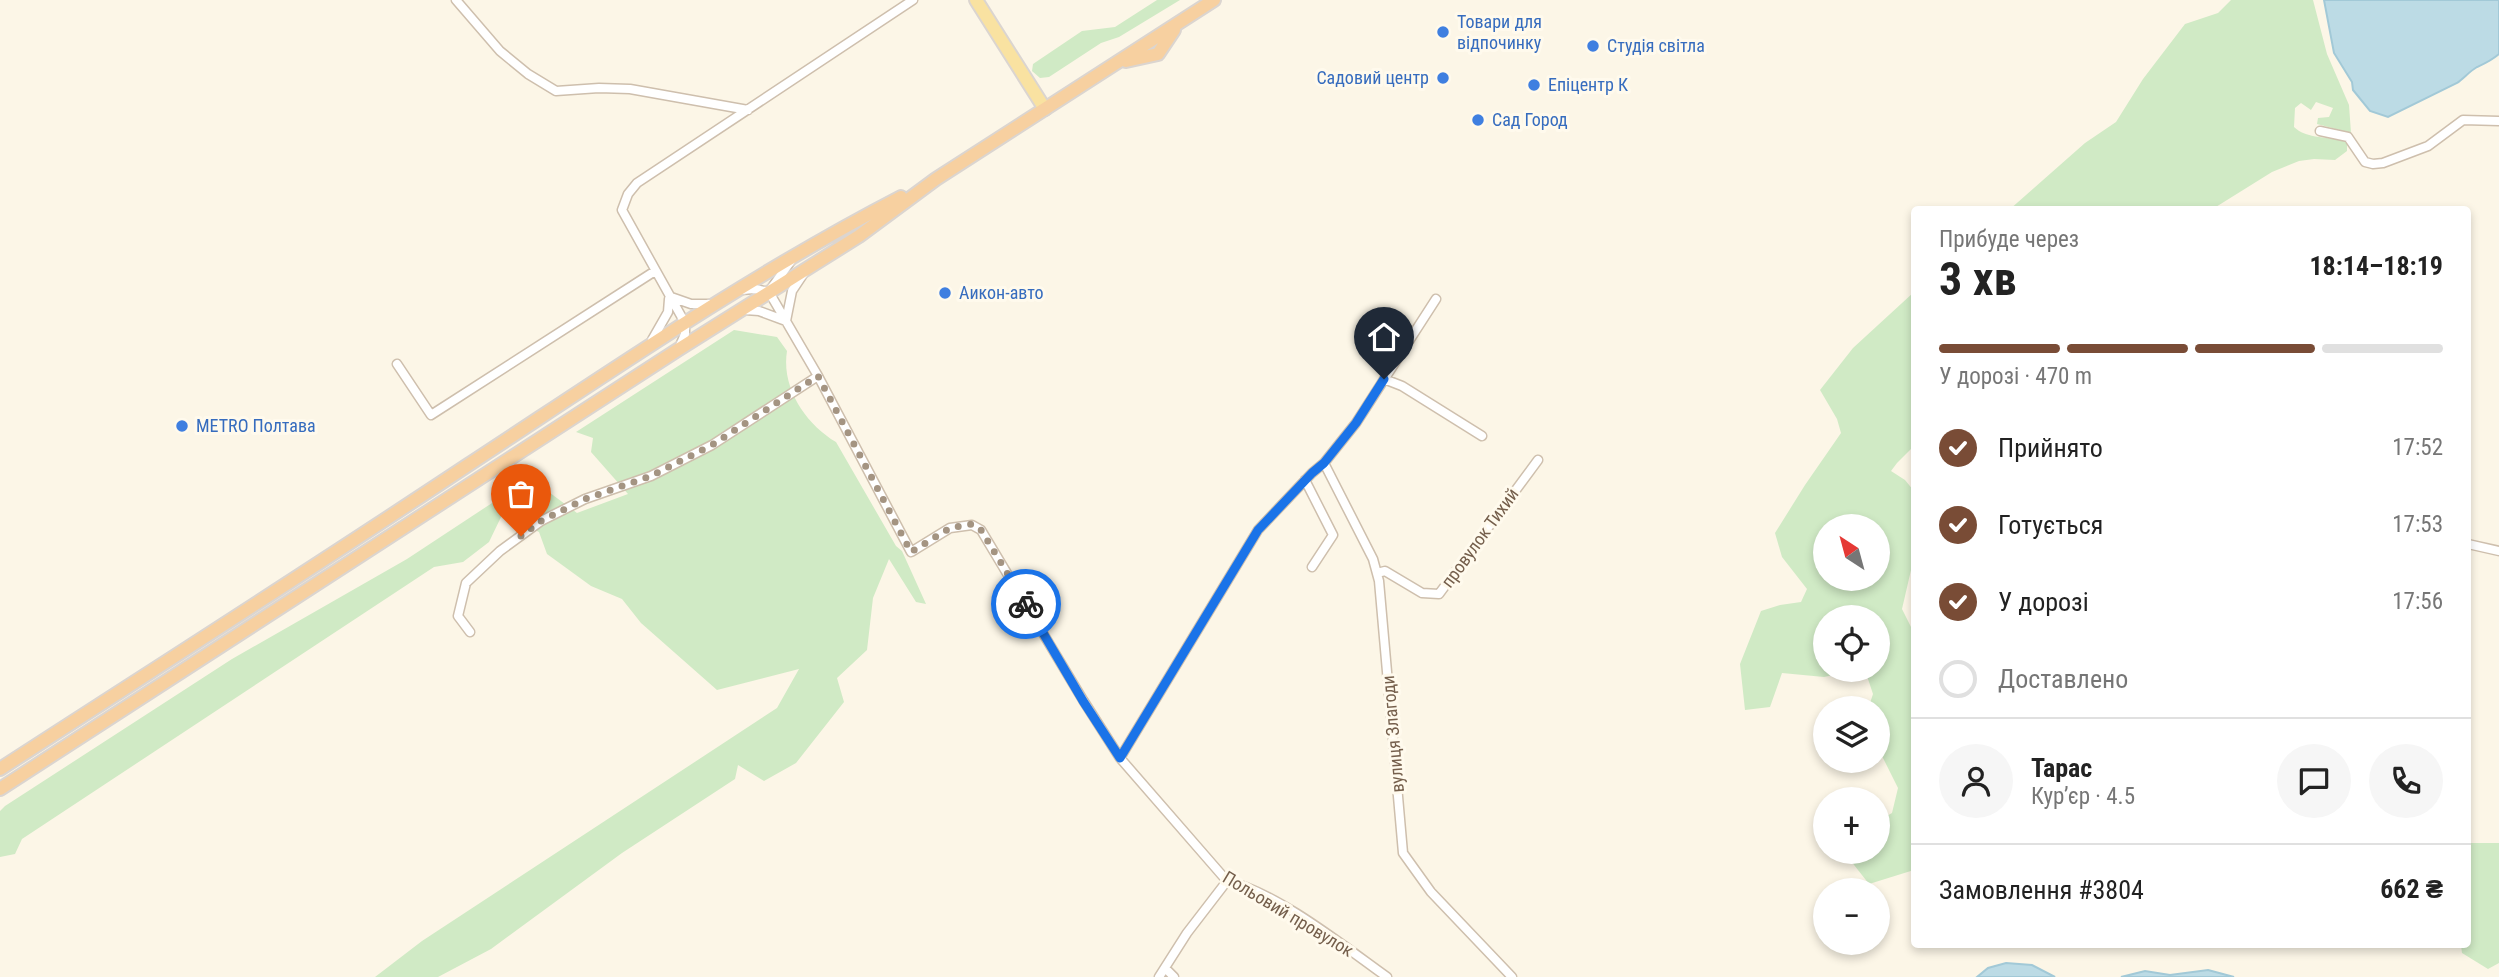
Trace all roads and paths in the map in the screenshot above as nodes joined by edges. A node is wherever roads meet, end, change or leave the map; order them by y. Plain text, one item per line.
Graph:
1 (456, 0) edge
2 (913, 0) edge
3 (976, 0) edge
4 (1214, 0) edge
5 (1045, 109) junction
6 (748, 110) junction
7 (2499, 121) edge
8 (2320, 131) dead end
9 (936, 179) junction
10 (794, 257) junction
11 (808, 268) junction
12 (655, 271) junction
13 (737, 291) junction
14 (769, 292) junction
15 (668, 296) junction
16 (1436, 299) dead end
17 (716, 303) junction
18 (738, 312) junction
19 (786, 321) junction
20 (685, 323) junction
21 (711, 328) junction
22 (645, 349) junction
23 (679, 349) junction
24 (397, 364) dead end
25 (818, 376) junction
26 (1384, 379) junction
27 (1482, 436) dead end
28 (1538, 460) dead end
29 (1324, 463) junction
30 (1305, 480) junction
31 (2471, 545) edge
32 (2499, 551) edge
33 (1312, 567) dead end
34 (1377, 573) junction
35 (470, 632) dead end
36 (1120, 758) junction
37 (0, 769) edge
38 (0, 789) edge
39 (1227, 881) junction
40 (1165, 968) junction
41 (1159, 977) edge
42 (1174, 977) edge
43 (1387, 977) edge
44 (1512, 977) edge

1 - 6 street
2 - 6 street
3 - 5 main road
4 - 5 highway
5 - 9 highway
6 - 12 street
7 - 8 street
9 - 10 highway
9 - 11 highway
10 - 13 highway
10 - 14 street
11 - 14 highway
11 - 19 street
12 - 15 street
12 - 24 street
13 - 14 street
13 - 17 highway
14 - 18 highway
14 - 19 street, Польовий провулок
15 - 17 street
15 - 20 street
15 - 22 street
16 - 26 street
17 - 20 highway
18 - 19 street
18 - 21 highway
19 - 25 street, Польовий провулок
20 - 21 street
20 - 22 highway
20 - 23 street
21 - 23 highway
22 - 37 highway
23 - 38 highway
25 - 35 street
25 - 36 street, Польовий провулок
26 - 27 street
26 - 29 street
28 - 34 street, провулок Тихий
29 - 30 street
29 - 34 street, вулиця Злагоди
30 - 33 street
30 - 36 street
31 - 32 street
34 - 44 street, вулиця Злагоди
36 - 39 street, Польовий провулок
39 - 40 street
39 - 43 street, Польовий провулок
40 - 41 street
40 - 42 street

